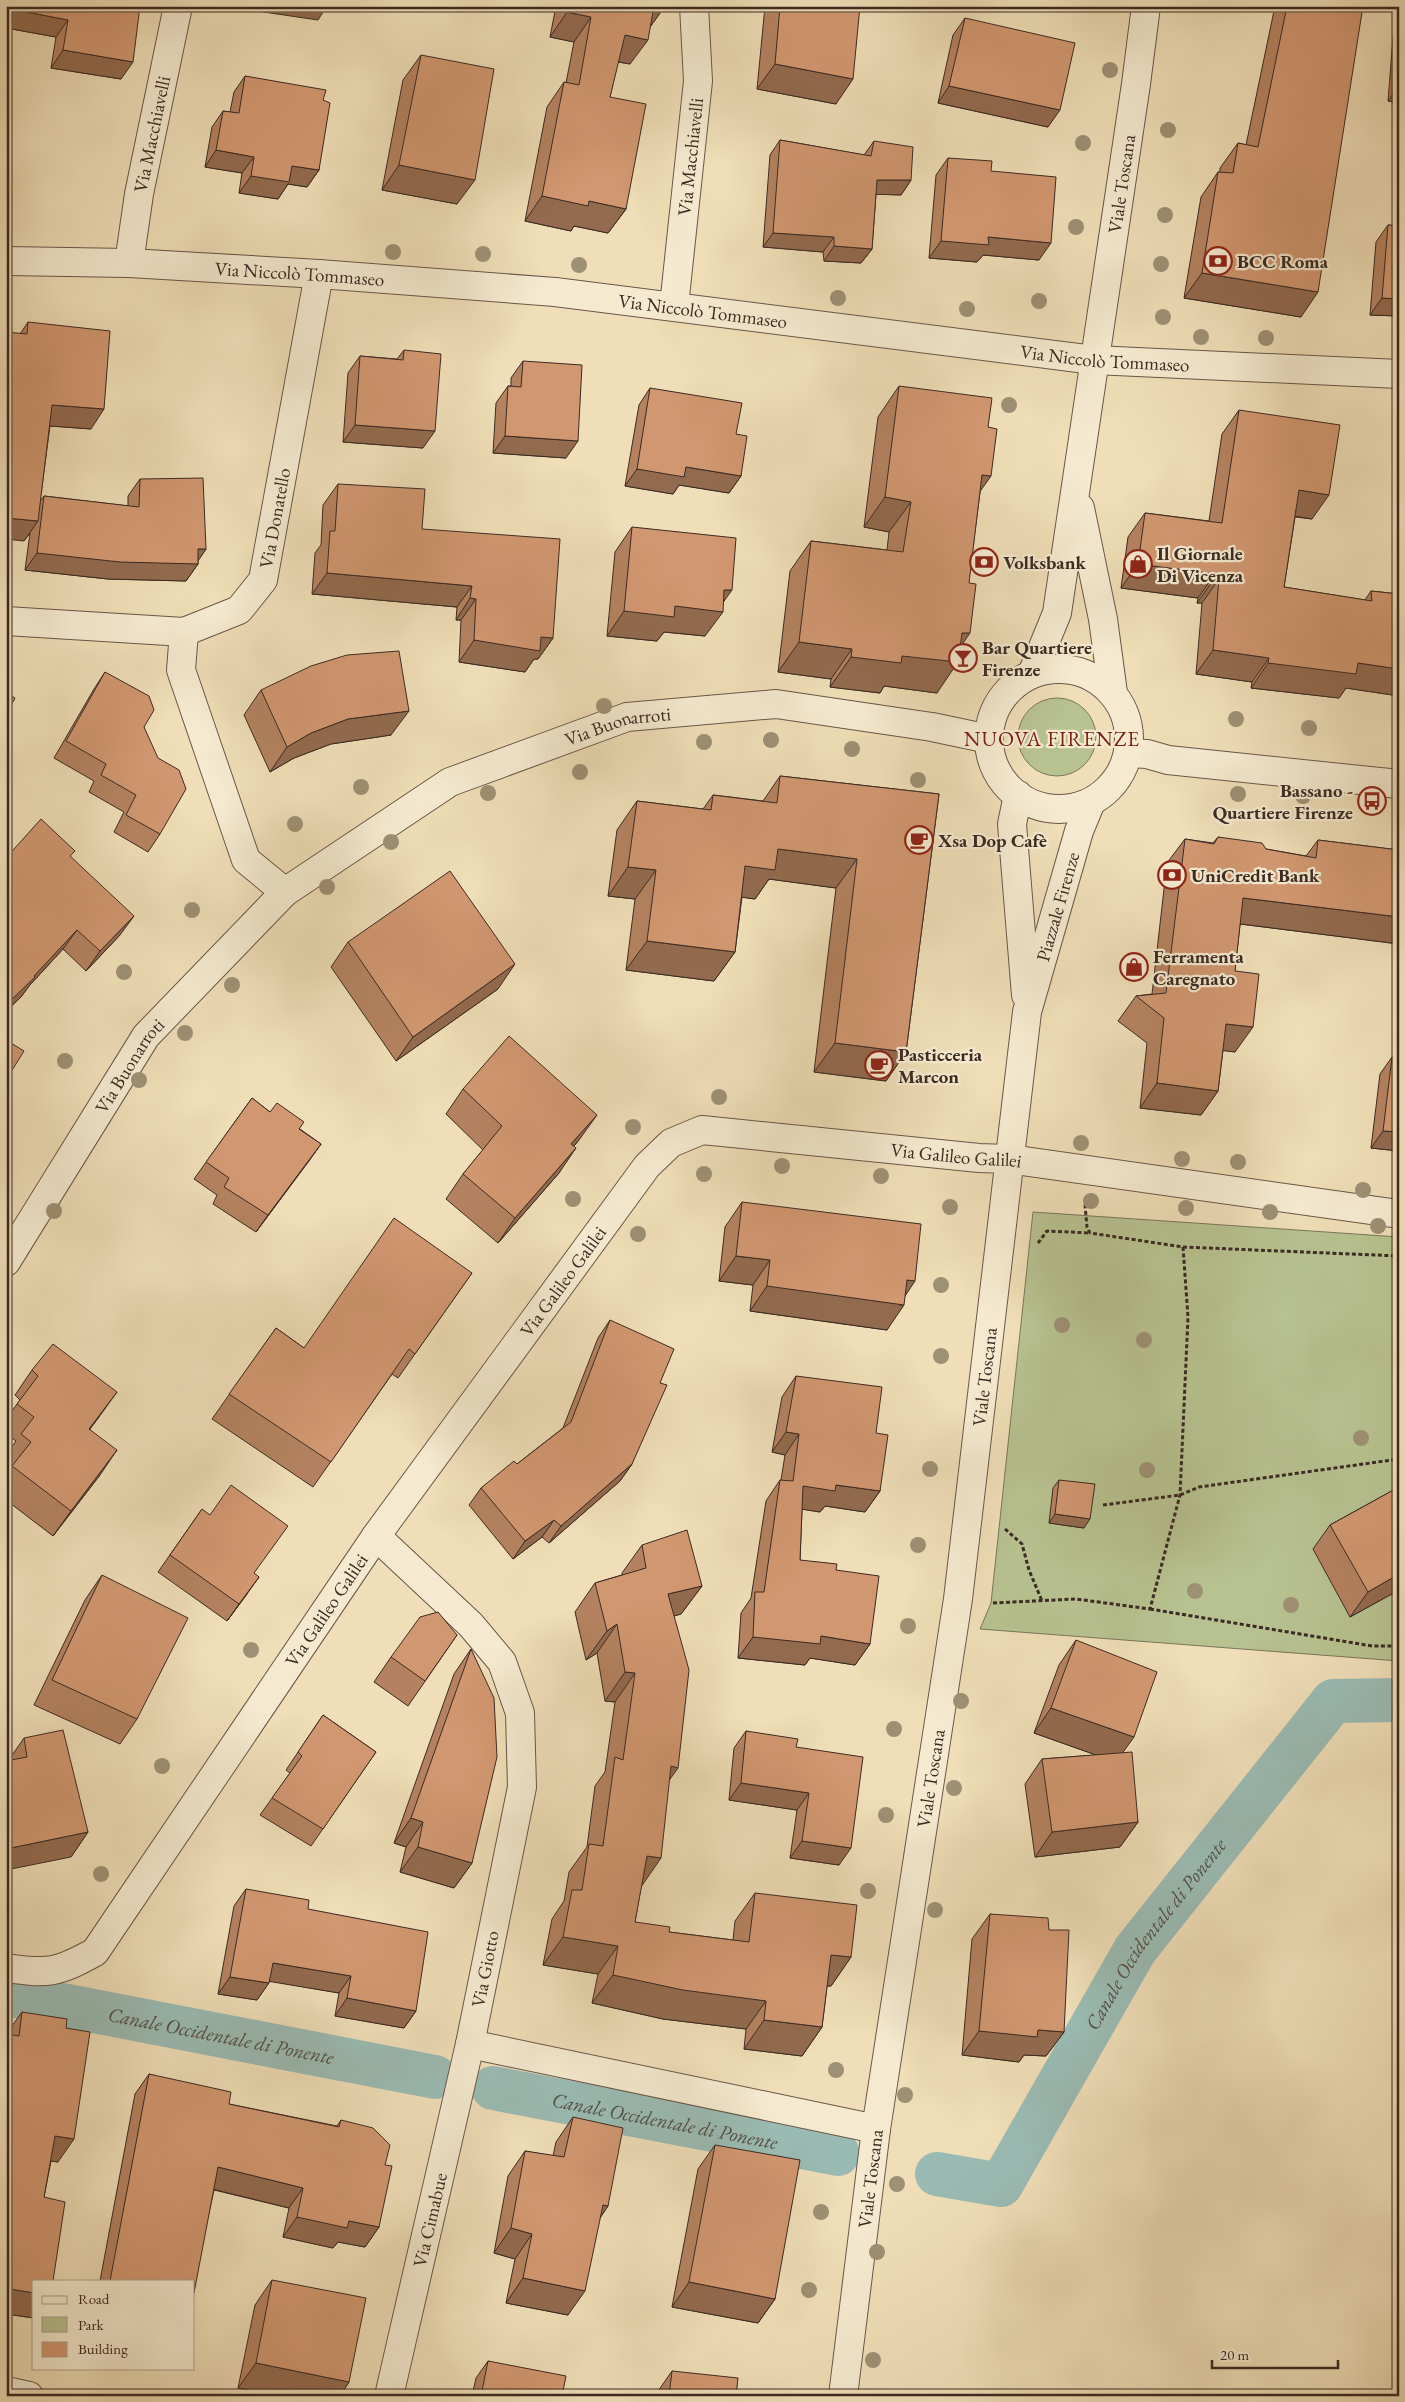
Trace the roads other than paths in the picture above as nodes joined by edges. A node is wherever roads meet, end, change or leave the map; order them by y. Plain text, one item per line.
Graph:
1 (178, 6) edge
2 (694, 6) edge
3 (1146, 6) edge
4 (6, 261) edge
5 (129, 263) junction
6 (319, 274) junction
7 (674, 306) junction
8 (1094, 360) junction
9 (1399, 374) edge
10 (1076, 490) junction
11 (6, 621) edge
12 (184, 632) junction
13 (1032, 674) junction
14 (1113, 694) junction
15 (989, 739) junction
16 (1128, 752) junction
17 (1399, 784) edge
18 (1018, 795) junction
19 (1091, 802) junction
20 (285, 892) junction
21 (1027, 1012) junction
22 (1009, 1159) junction
23 (1399, 1214) edge
24 (6, 1262) edge
25 (376, 1536) junction
26 (6, 1968) edge
27 (470, 2044) junction
28 (876, 2129) junction
29 (6, 2391) edge
30 (29, 2396) edge
31 (389, 2396) edge
32 (843, 2396) edge

1 - 5 street, Via Macchiavelli
2 - 7 street, Via Macchiavelli
3 - 8 street, Viale Toscana
4 - 5 street, Via Niccolò Tommaseo
5 - 6 street, Via Niccolò Tommaseo
6 - 7 street, Via Niccolò Tommaseo
6 - 12 street, Via Donatello
7 - 8 street, Via Niccolò Tommaseo
8 - 9 street, Via Niccolò Tommaseo
8 - 10 street, Piazzale Firenze
10 - 13 street, Piazzale Firenze
10 - 14 street, Piazzale Firenze
11 - 12 street, Via Donatello
12 - 20 street
13 - 14 street, Piazzale Firenze
13 - 15 street, Piazzale Firenze
14 - 16 street, Piazzale Firenze
15 - 18 street, Piazzale Firenze
15 - 20 street, Via Buonarroti
16 - 17 street
16 - 19 street, Piazzale Firenze
18 - 19 street, Piazzale Firenze
18 - 21 street, Piazzale Firenze
19 - 21 street, Piazzale Firenze
20 - 24 street, Via Buonarroti
21 - 22 street, Piazzale Firenze
22 - 23 street, Via Galileo Galilei
22 - 25 street, Via Galileo Galilei
22 - 28 street, Viale Toscana
25 - 26 street, Via Galileo Galilei
25 - 27 street, Via Giotto
27 - 28 street
27 - 31 street, Via Cimabue
28 - 32 street, Viale Toscana
29 - 30 street

